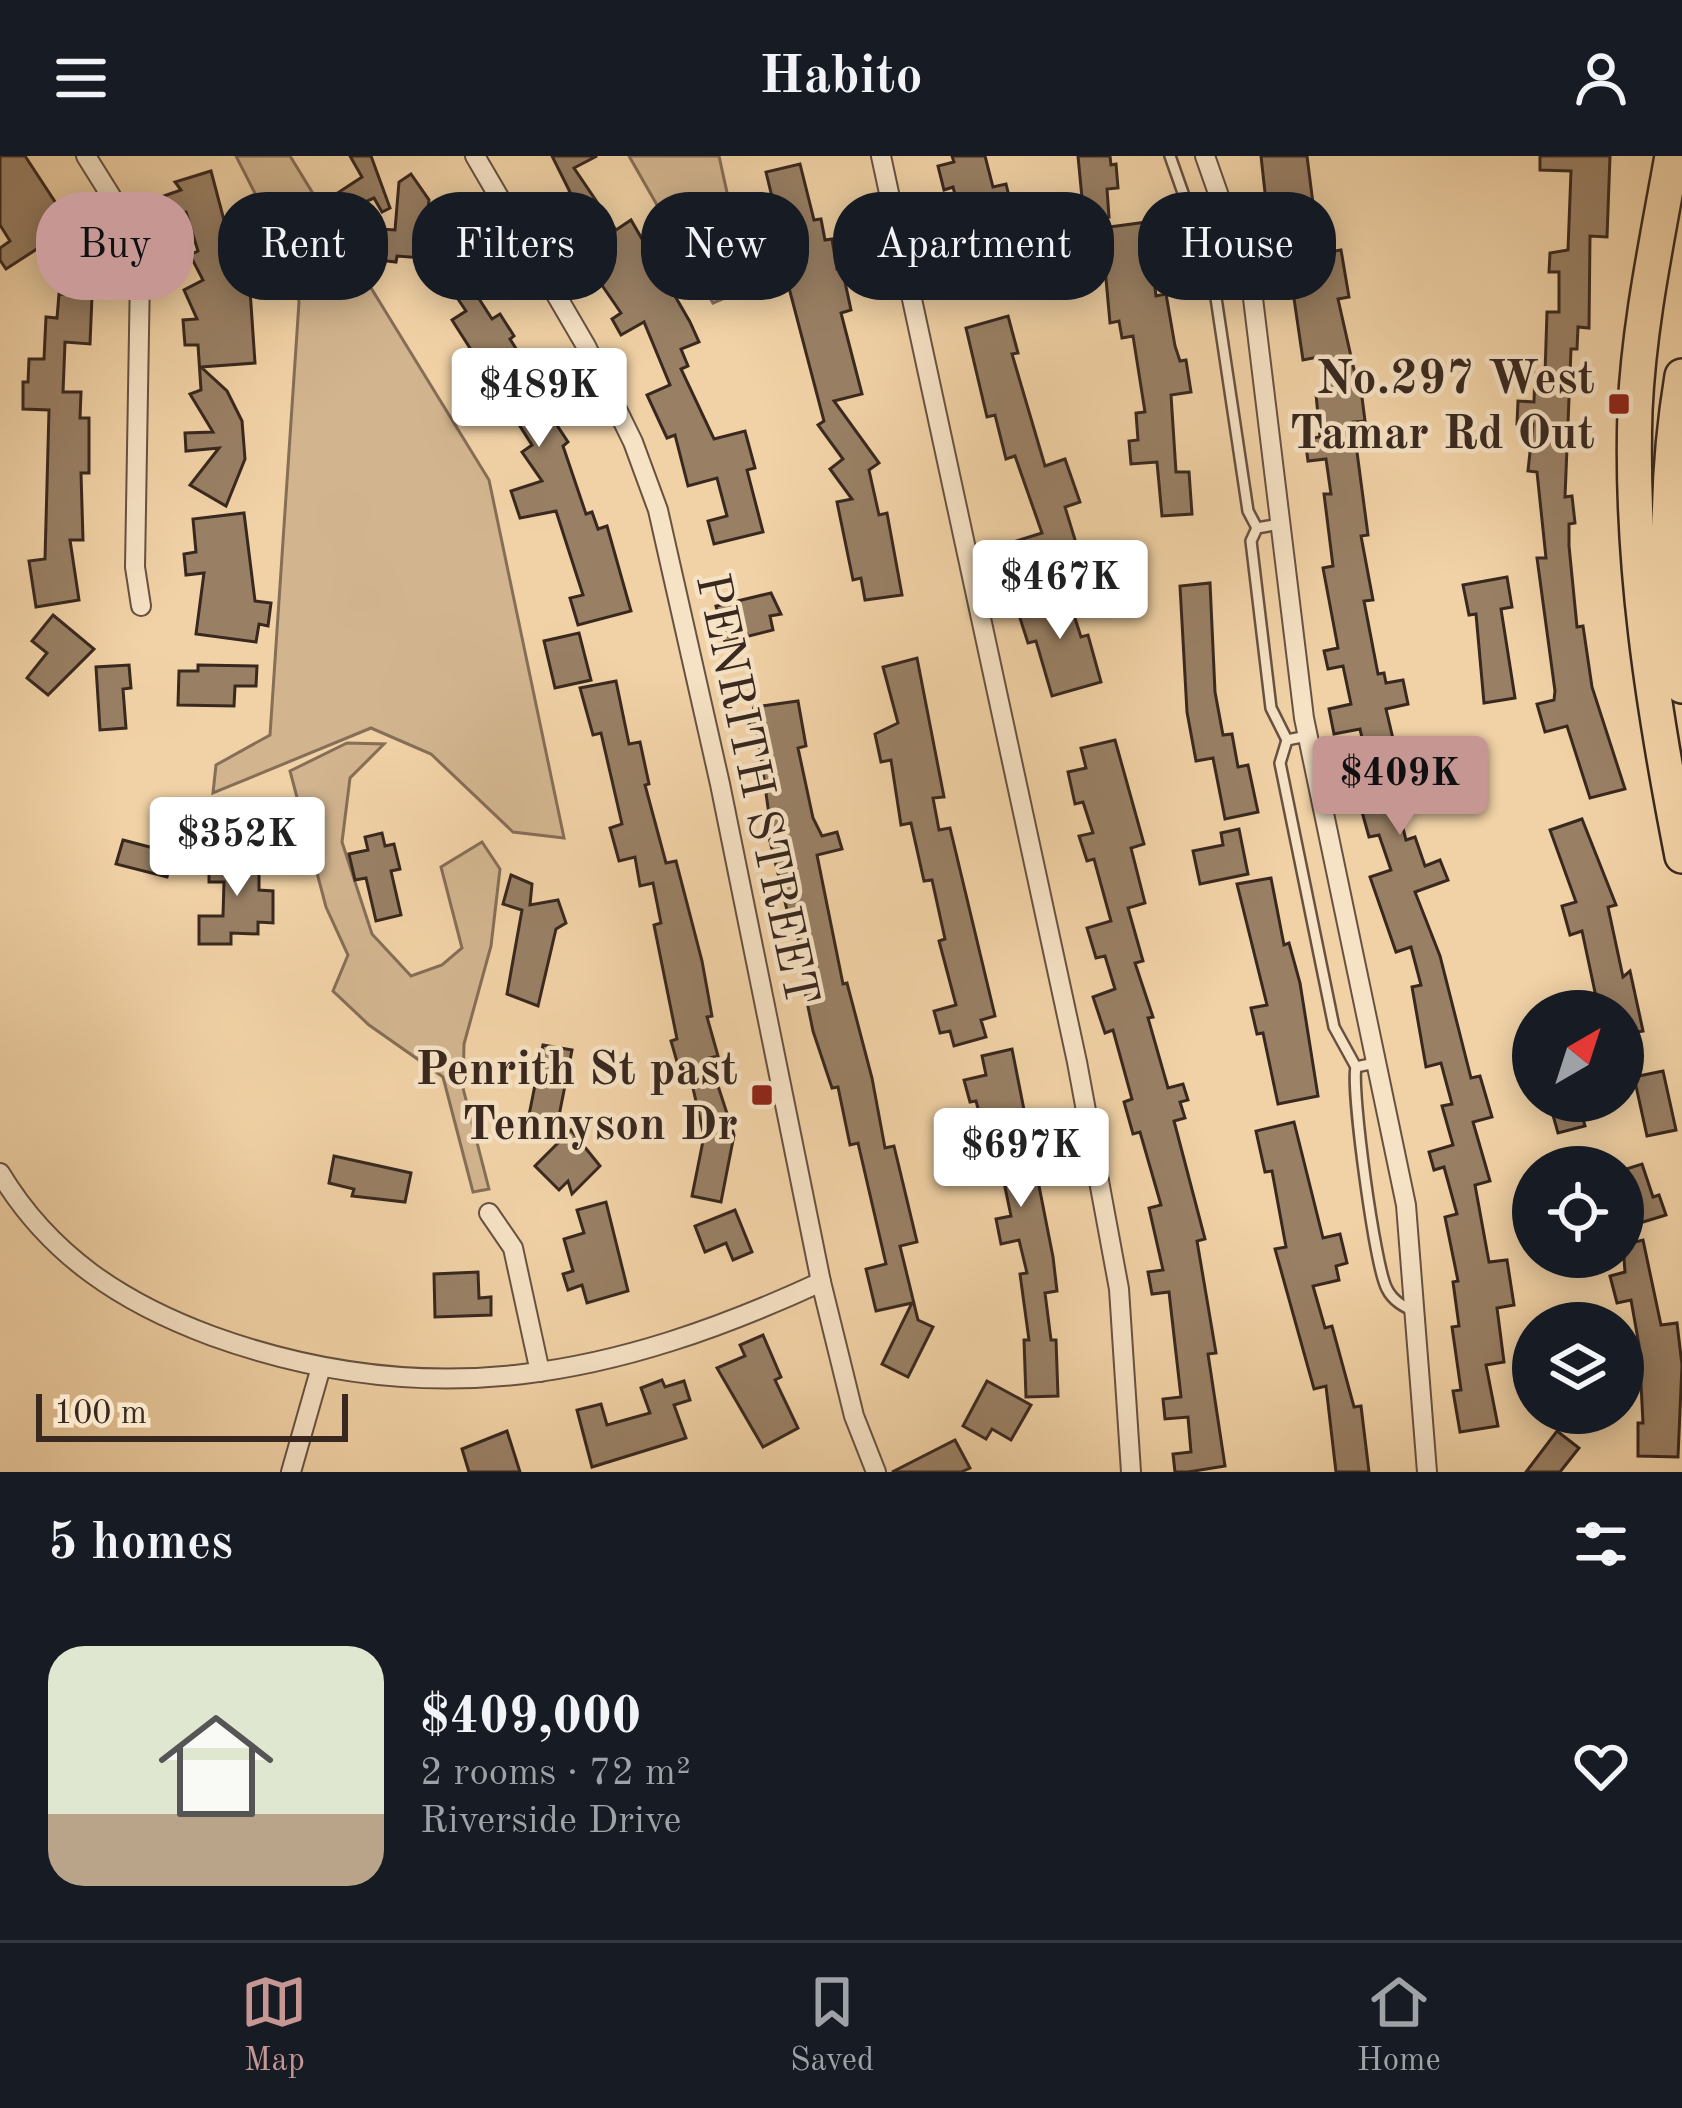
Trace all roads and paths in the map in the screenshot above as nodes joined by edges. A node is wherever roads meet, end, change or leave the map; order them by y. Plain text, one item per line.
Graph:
1 (86, 156) edge
2 (475, 156) edge
3 (881, 156) edge
4 (1170, 156) edge
5 (1204, 156) edge
6 (1672, 156) edge
7 (1682, 376) edge
8 (1280, 524) junction
9 (1257, 527) junction
10 (141, 606) dead end
11 (1682, 686) edge
12 (1297, 738) junction
13 (1682, 856) edge
14 (1377, 1063) junction
15 (1356, 1067) junction
16 (0, 1173) edge
17 (489, 1213) dead end
18 (821, 1282) junction
19 (1415, 1312) junction
20 (321, 1367) junction
21 (541, 1372) junction
22 (1128, 1471) edge
23 (291, 1472) edge
24 (876, 1472) edge
25 (1427, 1472) edge

1 - 10 street
2 - 18 street, PENRITH STREET
3 - 22 street
4 - 9 lane
5 - 8 street
6 - 13 highway
7 - 11 highway
8 - 9 lane
8 - 12 street
9 - 12 lane
12 - 14 street
12 - 15 lane
14 - 15 lane
14 - 19 street
15 - 19 lane
16 - 20 street
17 - 21 street
18 - 21 street
18 - 24 street, PENRITH STREET
19 - 25 street
20 - 21 street
20 - 23 street

